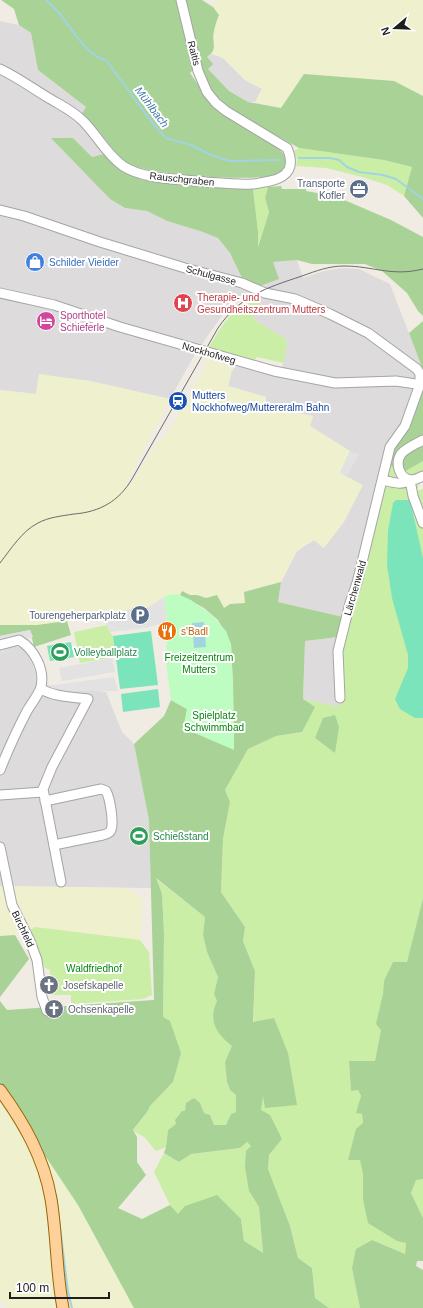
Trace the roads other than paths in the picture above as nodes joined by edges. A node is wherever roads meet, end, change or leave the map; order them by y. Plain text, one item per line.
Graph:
1 (181, 0) edge
2 (0, 69) edge
3 (216, 103) joint
4 (0, 210) edge
5 (0, 293) edge
6 (421, 385) edge
7 (423, 440) edge
8 (423, 476) edge
9 (383, 480) junction
10 (410, 480) junction
11 (423, 523) edge
12 (0, 645) edge
13 (41, 689) junction
14 (340, 698) dead end
15 (0, 770) edge
16 (0, 795) edge
17 (44, 796) junction
18 (54, 845) junction
19 (0, 847) edge
20 (61, 882) dead end
21 (47, 1011) dead end
22 (0, 1090) edge
23 (63, 1308) edge

1 - 3 street, Raitis
2 - 3 street, Rauschgraben
4 - 6 street, Schulgasse
5 - 6 street, Nockhofweg
6 - 9 street, Lärchenwald
7 - 10 street
8 - 10 street
9 - 10 street
9 - 14 street, Lärchenwald
10 - 11 street
12 - 13 street
13 - 15 street
13 - 17 street
16 - 17 street
17 - 18 street
17 - 18 street
18 - 20 street
19 - 21 street, Birchfeld
22 - 23 main road

